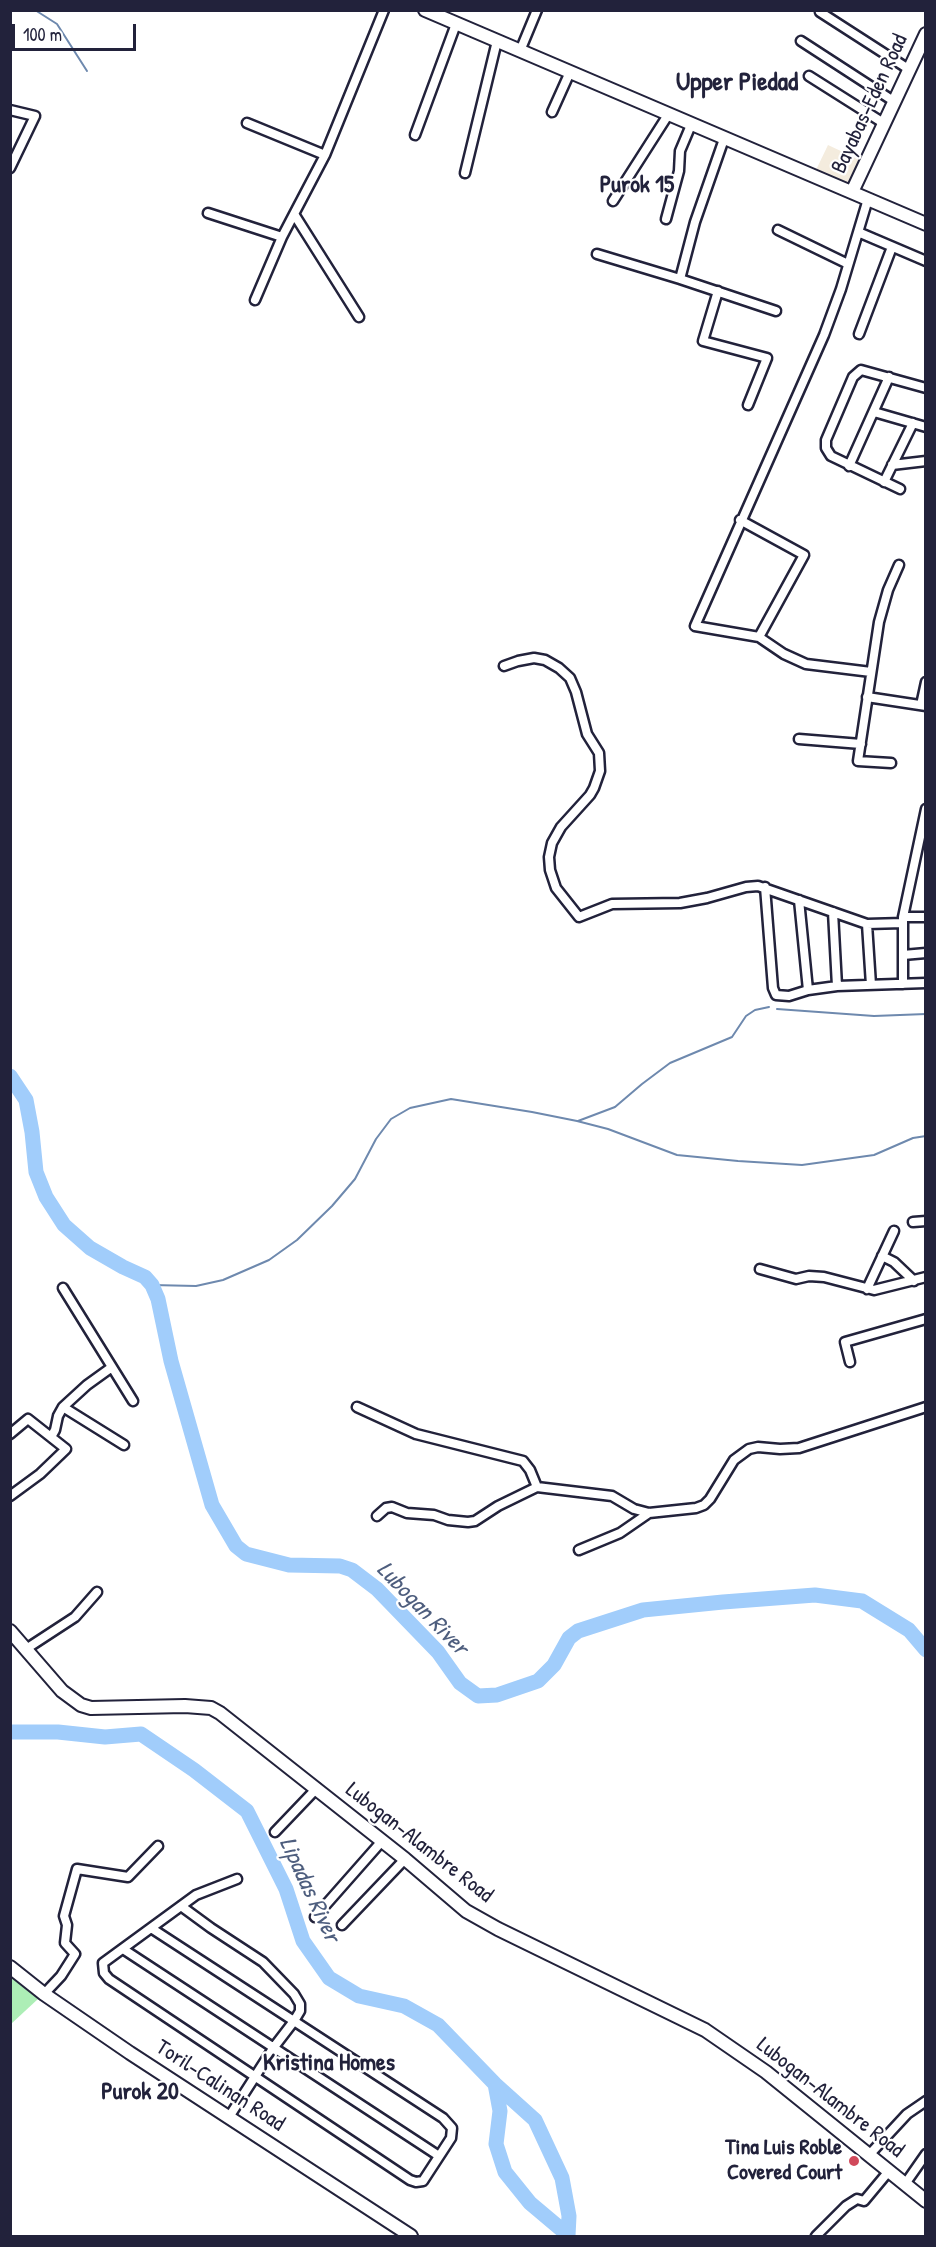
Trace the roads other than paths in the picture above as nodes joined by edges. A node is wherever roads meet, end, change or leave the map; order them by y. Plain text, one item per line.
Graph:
1 (384, 10) edge
2 (425, 10) edge
3 (537, 10) edge
4 (820, 12) dead end
5 (456, 24) junction
6 (926, 34) edge
7 (497, 41) junction
8 (801, 41) dead end
9 (520, 51) junction
10 (910, 70) junction
11 (570, 72) junction
12 (809, 76) dead end
13 (895, 102) junction
14 (10, 110) edge
15 (552, 112) dead end
16 (668, 115) junction
17 (247, 123) dead end
18 (885, 124) junction
19 (691, 125) junction
20 (415, 135) dead end
21 (724, 139) junction
22 (325, 154) junction
23 (10, 168) edge
24 (465, 172) dead end
25 (852, 192) junction
26 (868, 199) junction
27 (613, 201) dead end
28 (208, 213) dead end
29 (294, 214) junction
30 (666, 219) dead end
31 (926, 224) edge
32 (778, 230) dead end
33 (858, 232) junction
34 (282, 237) junction
35 (892, 247) junction
36 (597, 254) dead end
37 (926, 261) edge
38 (848, 264) junction
39 (680, 279) junction
40 (718, 291) junction
41 (255, 300) dead end
42 (776, 311) dead end
43 (359, 317) dead end
44 (859, 334) dead end
45 (889, 377) junction
46 (926, 388) edge
47 (748, 405) dead end
48 (874, 412) junction
49 (913, 423) junction
50 (926, 427) edge
51 (926, 461) edge
52 (892, 465) junction
53 (849, 466) junction
54 (884, 482) junction
55 (900, 489) dead end
56 (740, 520) junction
57 (899, 565) dead end
58 (759, 637) junction
59 (504, 666) dead end
60 (871, 672) junction
61 (926, 682) edge
62 (867, 697) junction
63 (923, 705) edge
64 (799, 739) dead end
65 (861, 744) junction
66 (891, 763) dead end
67 (926, 809) edge
68 (765, 887) junction
69 (800, 900) junction
70 (833, 912) junction
71 (926, 916) edge
72 (903, 920) junction
73 (867, 924) junction
74 (926, 953) edge
75 (903, 955) junction
76 (926, 983) edge
77 (903, 984) junction
78 (871, 985) junction
79 (837, 986) junction
80 (808, 990) junction
81 (926, 1221) edge
82 (913, 1222) dead end
83 (894, 1231) dead end
84 (882, 1256) junction
85 (760, 1269) dead end
86 (926, 1277) edge
87 (914, 1281) junction
88 (63, 1288) dead end
89 (867, 1289) junction
90 (926, 1319) edge
91 (850, 1362) dead end
92 (112, 1367) junction
93 (133, 1401) dead end
94 (63, 1407) junction
95 (357, 1407) dead end
96 (926, 1407) edge
97 (10, 1434) edge
98 (51, 1437) junction
99 (124, 1445) dead end
100 (537, 1487) junction
101 (10, 1496) edge
102 (649, 1513) junction
103 (377, 1516) dead end
104 (579, 1550) dead end
105 (97, 1592) dead end
106 (10, 1631) edge
107 (26, 1649) junction
108 (317, 1788) junction
109 (275, 1832) dead end
110 (382, 1841) junction
111 (158, 1846) dead end
112 (405, 1859) junction
113 (237, 1878) dead end
114 (181, 1906) junction
115 (315, 1917) dead end
116 (342, 1925) dead end
117 (151, 1928) junction
118 (123, 1949) junction
119 (10, 1967) edge
120 (44, 1994) junction
121 (294, 2021) junction
122 (274, 2047) junction
123 (254, 2076) junction
124 (926, 2101) edge
125 (230, 2117) junction
126 (868, 2155) junction
127 (439, 2156) junction
128 (924, 2156) edge
129 (889, 2171) junction
130 (905, 2184) junction
131 (926, 2202) edge
132 (411, 2236) edge
133 (816, 2236) edge

1 - 22 street
2 - 5 street
3 - 9 street
4 - 10 street
5 - 7 street
5 - 20 street
6 - 10 street, Bayabas-Eden Road
7 - 9 street
7 - 24 street
8 - 13 street
9 - 11 street
10 - 13 street, Bayabas-Eden Road
11 - 15 street
11 - 16 street
12 - 18 street
13 - 18 street, Bayabas-Eden Road
14 - 23 street
16 - 19 street
16 - 27 street
17 - 22 street
18 - 25 street, Bayabas-Eden Road
19 - 21 street
19 - 30 street
21 - 25 street
21 - 39 street
22 - 29 street
25 - 26 street
26 - 31 street
26 - 33 street
28 - 34 street
29 - 34 street
29 - 43 street
32 - 38 street
33 - 35 street
33 - 38 street
34 - 41 street
35 - 37 street
35 - 44 street
36 - 39 street
38 - 56 street
39 - 40 street
40 - 42 street
40 - 47 street
45 - 46 street
45 - 48 street
45 - 53 street
48 - 49 street
48 - 53 street
49 - 50 street
49 - 52 street
51 - 52 street
52 - 54 street
53 - 54 street
54 - 55 street
56 - 58 street
56 - 58 street
57 - 60 street
58 - 60 street
59 - 68 street
60 - 62 street
61 - 63 street
62 - 63 street
62 - 65 street
64 - 65 street
65 - 66 street
67 - 72 street
68 - 69 street
68 - 80 street
69 - 70 street
69 - 80 street
70 - 73 street
70 - 79 street
71 - 72 street
72 - 73 street
72 - 75 street
73 - 78 street
74 - 75 street
75 - 77 street
76 - 77 street
77 - 78 street
78 - 79 street
79 - 80 street
81 - 82 street
83 - 84 street
84 - 87 street
84 - 89 street
85 - 89 street
86 - 87 street
87 - 89 street
88 - 92 street
90 - 91 street
92 - 93 street
92 - 94 street
94 - 98 street
94 - 99 street
95 - 100 street
96 - 102 street
97 - 98 street
98 - 101 street
100 - 102 street
100 - 103 street
102 - 104 street
105 - 107 street
106 - 107 street, Lubogan-Alambre Road
107 - 108 street, Lubogan-Alambre Road
108 - 109 street
108 - 110 street, Lubogan-Alambre Road
110 - 112 street, Lubogan-Alambre Road
110 - 115 street
111 - 120 street
112 - 116 street
112 - 126 street, Lubogan-Alambre Road
113 - 114 street
114 - 117 street
114 - 121 street
117 - 118 street
117 - 121 street
118 - 122 street
118 - 123 street
119 - 120 street, Toril-Calinan Road
120 - 125 street, Toril-Calinan Road
121 - 122 street
121 - 127 street
122 - 123 street
122 - 127 street
123 - 125 street
123 - 127 street
124 - 126 street
125 - 132 street, Toril-Calinan Road
126 - 129 street, Lubogan-Alambre Road
128 - 130 street
129 - 130 street, Lubogan-Alambre Road
129 - 133 street
130 - 131 street, Lubogan-Alambre Road

